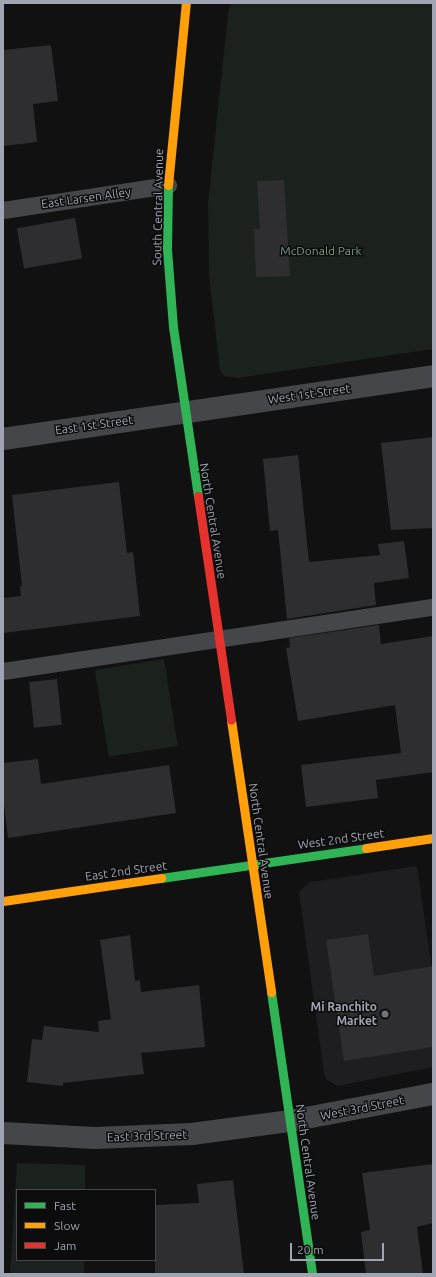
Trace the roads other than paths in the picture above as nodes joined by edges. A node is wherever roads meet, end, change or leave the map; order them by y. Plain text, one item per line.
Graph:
1 (186, 3) edge
2 (168, 186) junction
3 (3, 210) edge
4 (433, 376) edge
5 (185, 412) junction
6 (3, 439) edge
7 (433, 607) edge
8 (219, 638) junction
9 (3, 670) edge
10 (433, 838) edge
11 (252, 864) junction
12 (3, 901) edge
13 (433, 1094) edge
14 (290, 1121) junction
15 (3, 1133) edge
16 (312, 1274) edge

1 - 2 street, South Central Avenue
2 - 3 lane, East Larsen Alley
2 - 5 street, South Central Avenue
4 - 5 street, West 1st Street
5 - 6 street, East 1st Street
5 - 8 street, North Central Avenue
7 - 8 lane
8 - 9 lane
8 - 11 street, North Central Avenue
10 - 11 street, West 2nd Street
11 - 12 street, East 2nd Street
11 - 14 street, North Central Avenue
13 - 14 street, West 3rd Street
14 - 15 street, East 3rd Street
14 - 16 street, North Central Avenue

